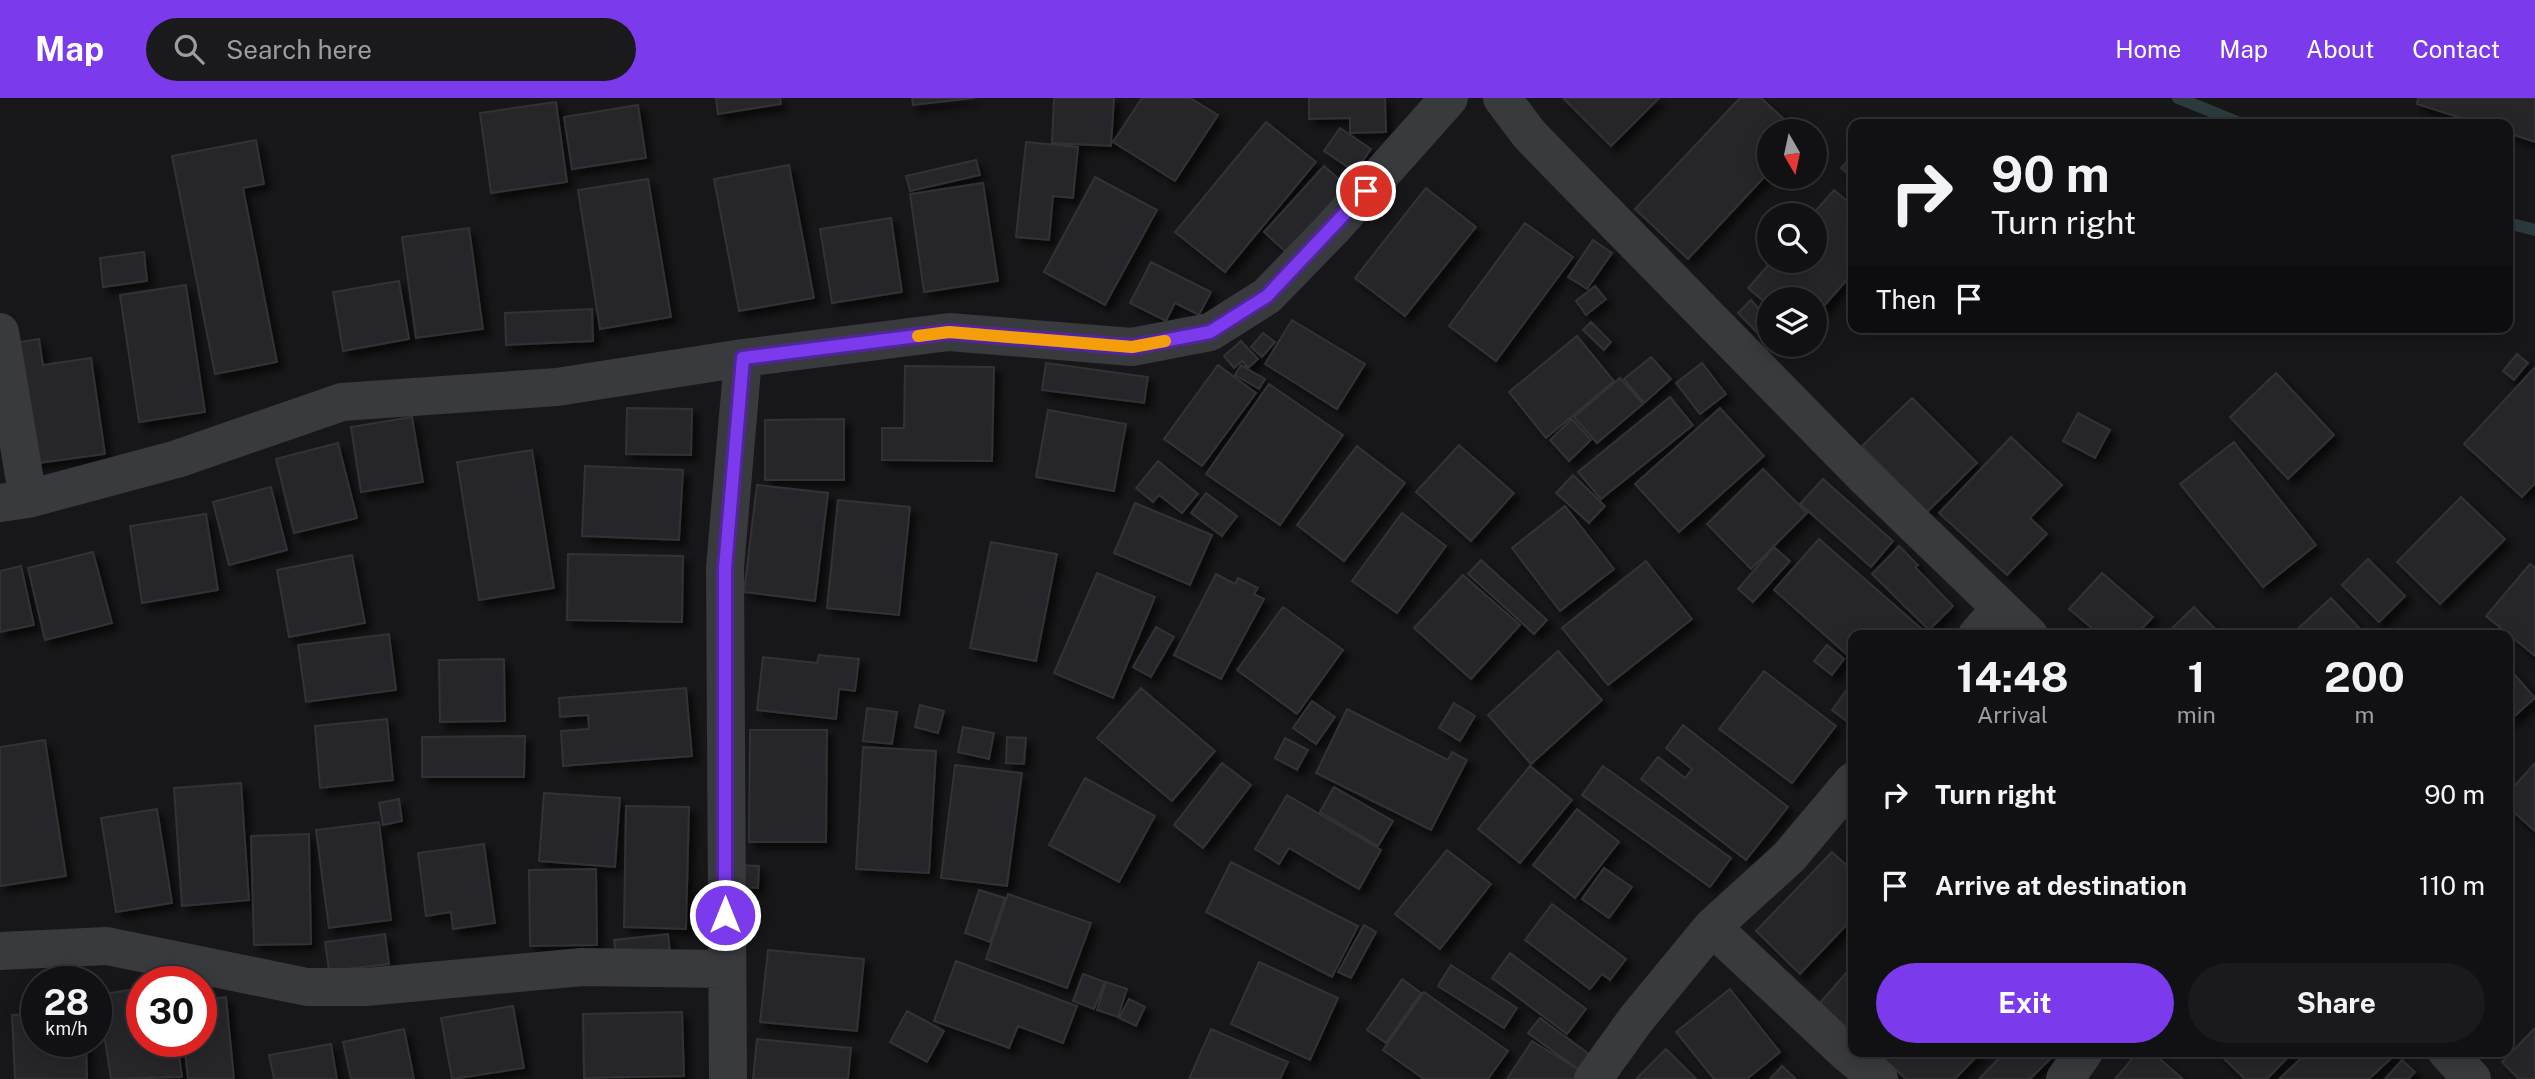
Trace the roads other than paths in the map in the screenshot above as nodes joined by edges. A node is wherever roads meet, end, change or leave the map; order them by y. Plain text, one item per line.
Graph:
1 (1449, 98) edge
2 (1502, 98) edge
3 (0, 332) edge
4 (743, 358) junction
5 (14, 501) edge
6 (1988, 622) edge
7 (2013, 630) edge
8 (1848, 787) edge
9 (1712, 927) junction
10 (0, 951) edge
11 (725, 969) junction
12 (1848, 1054) edge
13 (1852, 1057) edge
14 (2080, 1057) edge
15 (2452, 1057) edge
16 (728, 1079) edge
17 (1593, 1079) edge
18 (1879, 1079) edge
19 (2065, 1079) edge
20 (2472, 1079) edge

1 - 4 street
2 - 6 street
3 - 5 street
4 - 5 street
4 - 11 street
6 - 7 street
8 - 9 street
9 - 12 street
9 - 17 street
10 - 11 street
11 - 16 street
13 - 18 street
14 - 19 street
15 - 20 street

